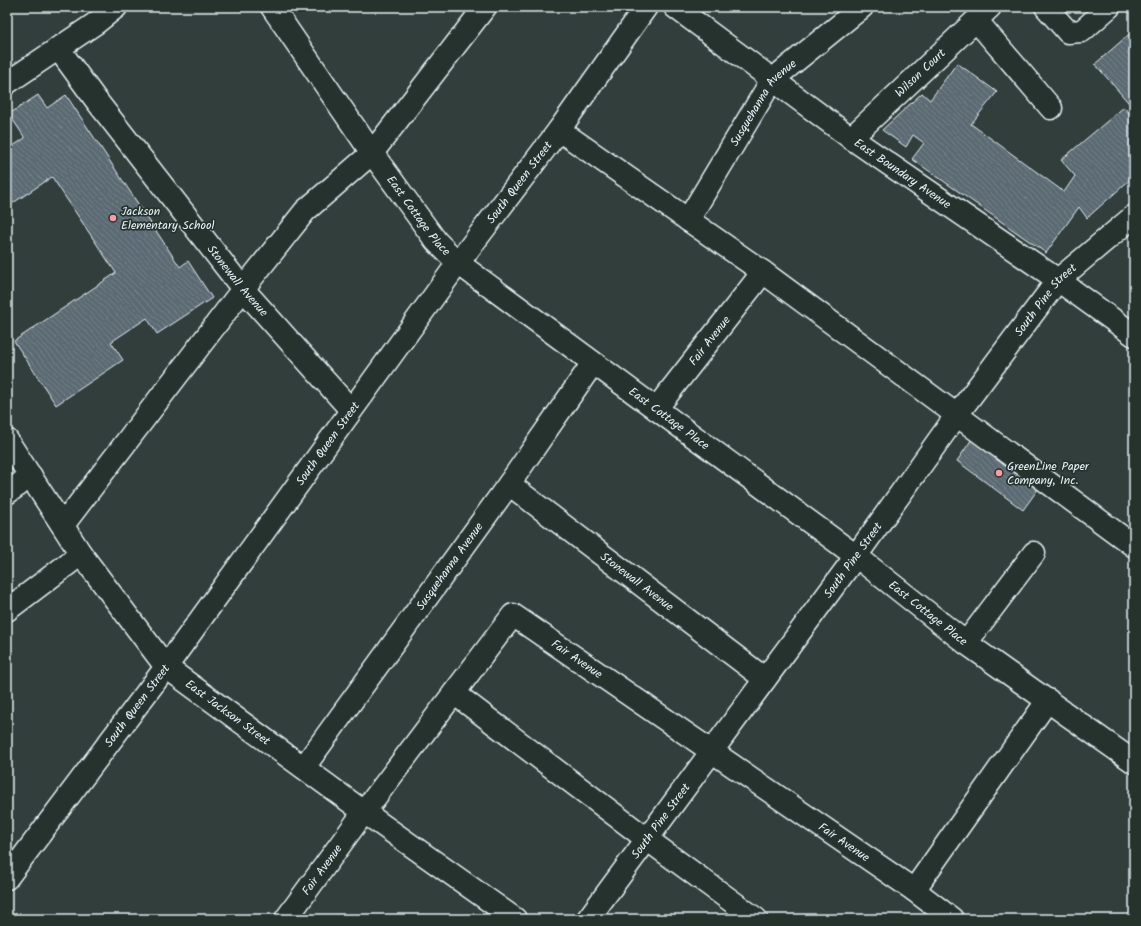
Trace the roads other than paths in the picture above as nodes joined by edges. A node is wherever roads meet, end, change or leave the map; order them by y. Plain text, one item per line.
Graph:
1 (116, 7) edge
2 (272, 7) edge
3 (484, 7) edge
4 (646, 7) edge
5 (675, 7) edge
6 (862, 7) edge
7 (1047, 7) edge
8 (1109, 7) edge
9 (983, 13) edge
10 (90, 15) edge
11 (58, 48) junction
12 (772, 80) junction
13 (7, 83) edge
14 (1051, 108) dead end
15 (559, 130) junction
16 (851, 138) junction
17 (372, 153) junction
18 (1134, 216) edge
19 (688, 220) junction
20 (458, 263) junction
21 (763, 272) junction
22 (1058, 280) junction
23 (242, 289) junction
24 (1134, 335) edge
25 (594, 363) junction
26 (656, 409) junction
27 (351, 410) junction
28 (956, 416) junction
29 (7, 440) edge
30 (31, 476) junction
31 (509, 484) junction
32 (7, 493) edge
33 (63, 525) junction
34 (1134, 546) edge
35 (1034, 553) dead end
36 (81, 554) junction
37 (856, 556) junction
38 (7, 610) edge
39 (966, 643) junction
40 (166, 667) junction
41 (765, 678) junction
42 (454, 693) junction
43 (1048, 700) junction
44 (712, 752) junction
45 (1134, 762) edge
46 (304, 767) junction
47 (364, 812) junction
48 (648, 840) junction
49 (7, 878) edge
50 (914, 890) junction
51 (286, 919) edge
52 (515, 919) edge
53 (588, 919) edge
54 (756, 919) edge
55 (952, 919) edge

1 - 10 street
2 - 17 street, East Cottage Place
3 - 17 street
4 - 15 street, South Queen Street
5 - 12 street, East Boundary Avenue
6 - 12 street, Susquehanna Avenue
7 - 8 street
9 - 14 street
9 - 16 street, Wilson Court
10 - 11 street
11 - 13 street
11 - 23 street, Stonewall Avenue
12 - 16 street, East Boundary Avenue
12 - 19 street, Susquehanna Avenue
15 - 19 street
15 - 20 street, South Queen Street
16 - 22 street, East Boundary Avenue
17 - 20 street, East Cottage Place
17 - 23 street
18 - 22 street, South Pine Street
19 - 21 street
20 - 25 street, East Cottage Place
20 - 27 street, South Queen Street
21 - 26 street, Fair Avenue
21 - 28 street
22 - 24 street, East Boundary Avenue
22 - 28 street, South Pine Street
23 - 27 street, Stonewall Avenue
23 - 33 street
25 - 26 street, East Cottage Place
25 - 31 street, Susquehanna Avenue
26 - 37 street, East Cottage Place
27 - 40 street, South Queen Street
28 - 34 street
28 - 37 street, South Pine Street
29 - 30 street, East Jackson Street
30 - 32 street
30 - 33 street, East Jackson Street
31 - 41 street, Stonewall Avenue
31 - 46 street, Susquehanna Avenue
33 - 36 street, East Jackson Street
35 - 39 street
36 - 38 street
36 - 40 street, East Jackson Street
37 - 39 street, East Cottage Place
37 - 41 street, South Pine Street
39 - 43 street, East Cottage Place
40 - 46 street, East Jackson Street
40 - 49 street, South Queen Street
41 - 44 street, South Pine Street
42 - 44 street, Fair Avenue
42 - 47 street, Fair Avenue
42 - 48 street
43 - 45 street, East Cottage Place
43 - 50 street
44 - 48 street, South Pine Street
44 - 50 street, Fair Avenue
46 - 47 street, East Jackson Street
47 - 51 street, Fair Avenue
47 - 52 street, East Jackson Street
48 - 53 street, South Pine Street
48 - 54 street
50 - 55 street, Fair Avenue

